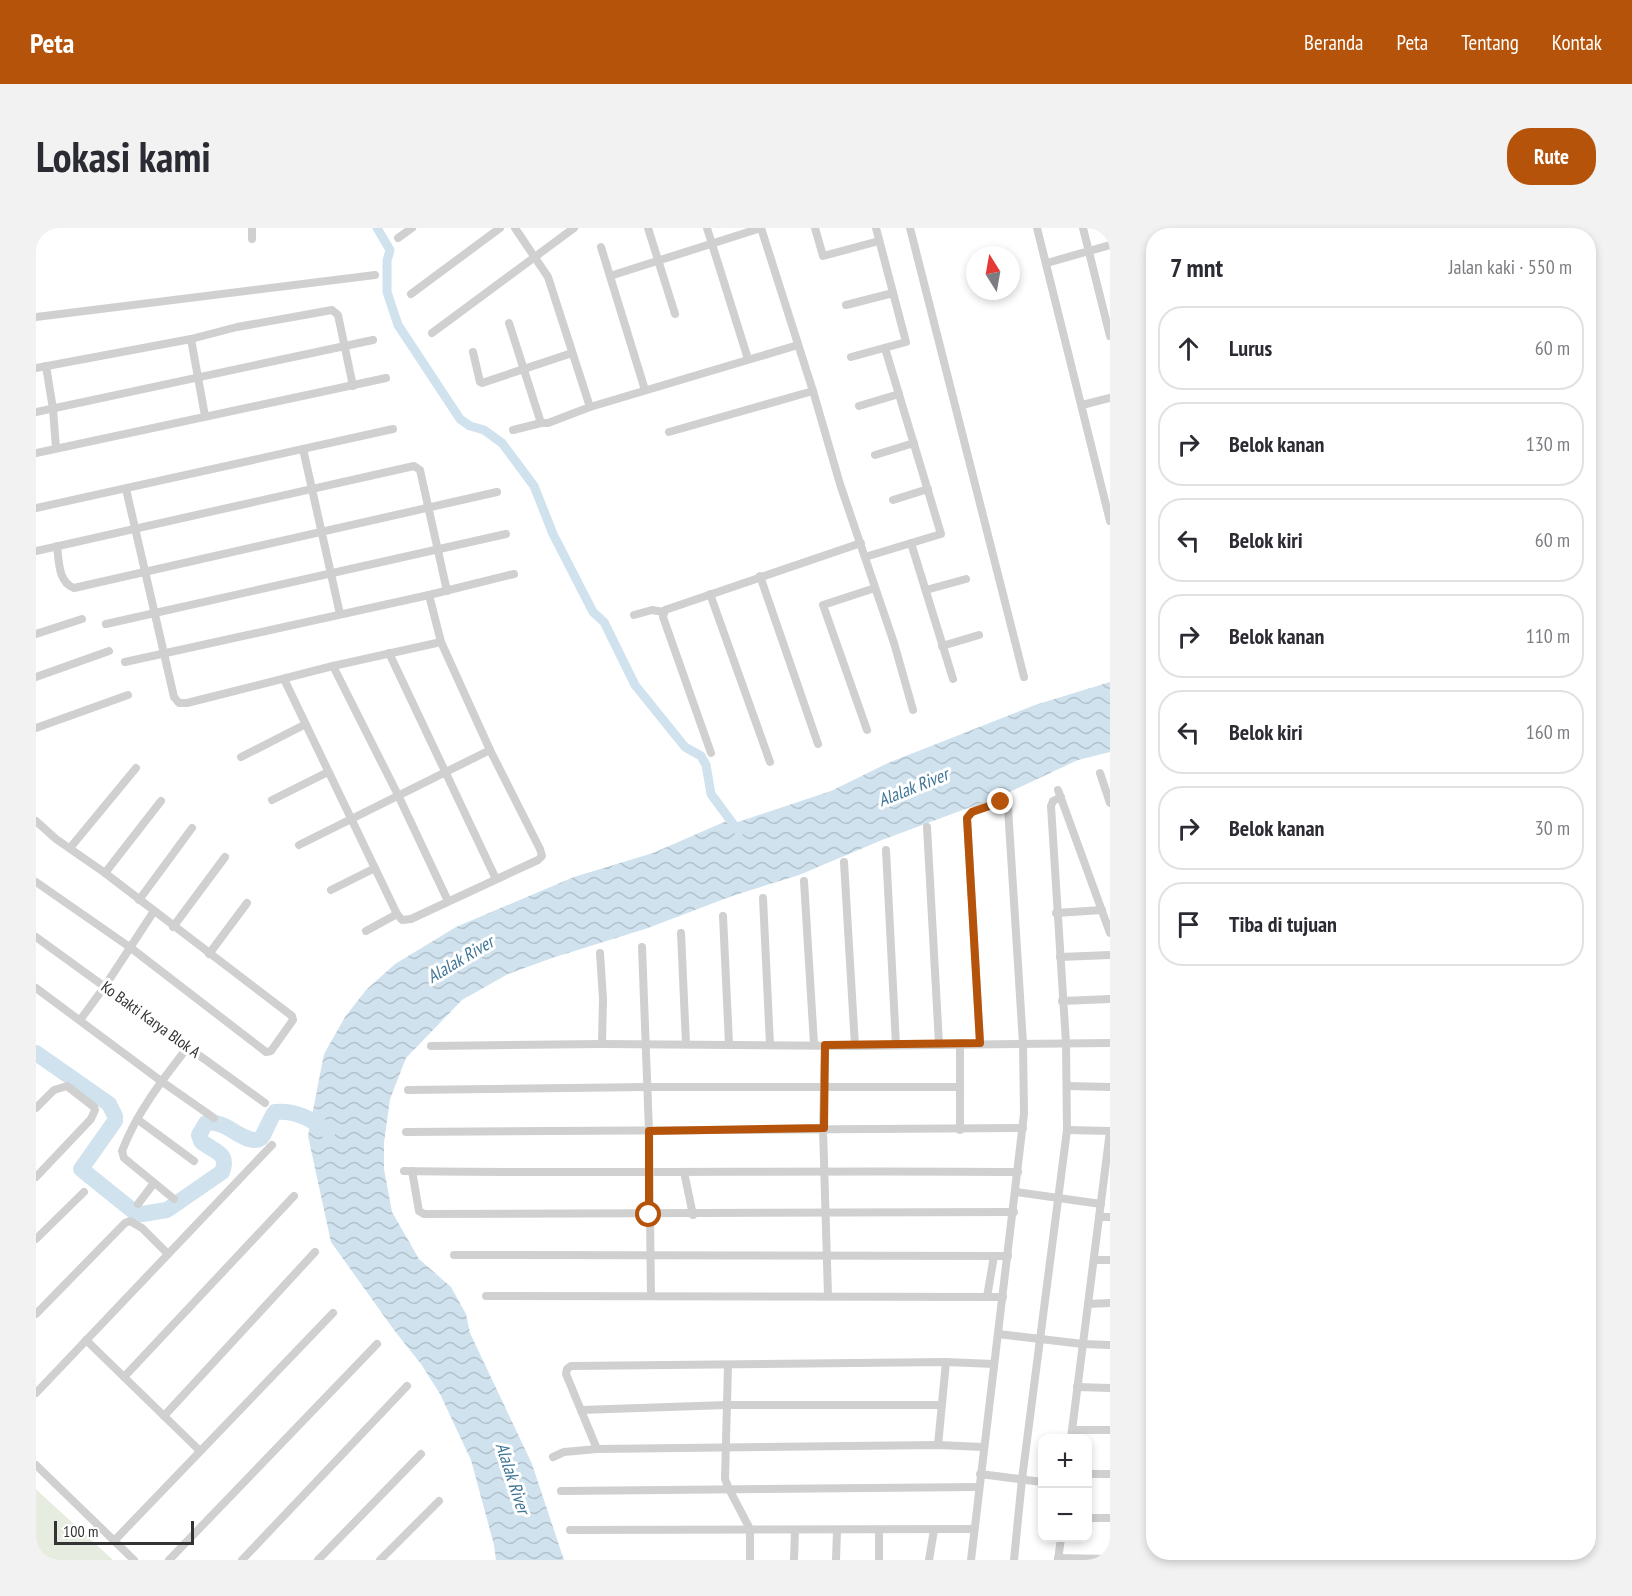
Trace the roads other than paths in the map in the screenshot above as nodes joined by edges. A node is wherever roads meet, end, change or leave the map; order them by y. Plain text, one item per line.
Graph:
1 (252, 228) edge
2 (412, 228) edge
3 (500, 228) edge
4 (515, 228) edge
5 (574, 228) edge
6 (648, 228) edge
7 (707, 228) edge
8 (761, 228) edge
9 (815, 228) edge
10 (876, 228) edge
11 (910, 228) edge
12 (1037, 228) edge
13 (1083, 228) edge
14 (252, 238) dead end
15 (398, 238) dead end
16 (879, 241) junction
17 (711, 243) junction
18 (1110, 245) edge
19 (601, 248) dead end
20 (1089, 249) junction
21 (534, 257) junction
22 (658, 261) junction
23 (1047, 263) junction
24 (375, 275) dead end
25 (610, 276) junction
26 (893, 293) junction
27 (411, 294) dead end
28 (846, 305) dead end
29 (675, 314) dead end
30 (36, 316) edge
31 (510, 323) dead end
32 (432, 333) dead end
33 (1110, 336) edge
34 (191, 339) junction
35 (373, 340) dead end
36 (346, 345) junction
37 (798, 345) junction
38 (885, 348) junction
39 (473, 352) dead end
40 (572, 353) junction
41 (851, 357) dead end
42 (748, 359) junction
43 (46, 366) junction
44 (36, 368) edge
45 (525, 369) junction
46 (198, 377) junction
47 (386, 378) dead end
48 (352, 386) junction
49 (645, 390) junction
50 (813, 391) junction
51 (899, 394) junction
52 (1110, 398) edge
53 (1082, 405) junction
54 (859, 406) dead end
55 (590, 407) junction
56 (53, 409) junction
57 (36, 412) edge
58 (205, 416) junction
59 (541, 423) junction
60 (393, 429) dead end
61 (513, 430) dead end
62 (669, 432) dead end
63 (914, 443) junction
64 (56, 448) junction
65 (303, 449) junction
66 (36, 453) edge
67 (875, 455) dead end
68 (126, 489) junction
69 (928, 489) junction
70 (312, 490) junction
71 (497, 492) dead end
72 (893, 500) dead end
73 (429, 507) junction
74 (36, 508) edge
75 (1110, 521) edge
76 (135, 529) junction
77 (321, 531) junction
78 (506, 534) dead end
79 (861, 543) junction
80 (911, 543) junction
81 (57, 546) junction
82 (439, 549) junction
83 (36, 551) edge
84 (865, 557) junction
85 (146, 572) junction
86 (330, 573) junction
87 (514, 574) dead end
88 (760, 576) junction
89 (966, 579) dead end
90 (874, 588) junction
91 (926, 590) junction
92 (447, 591) junction
93 (710, 594) junction
94 (429, 596) junction
95 (664, 612) junction
96 (155, 613) junction
97 (340, 614) junction
98 (634, 615) dead end
99 (82, 619) dead end
100 (106, 624) dead end
101 (36, 634) edge
102 (979, 635) dead end
103 (441, 642) junction
104 (942, 646) junction
105 (109, 651) dead end
106 (389, 653) junction
107 (165, 654) junction
108 (125, 662) dead end
109 (333, 666) junction
110 (36, 677) edge
111 (1024, 677) dead end
112 (284, 679) junction
113 (953, 680) dead end
114 (128, 695) dead end
115 (913, 710) dead end
116 (304, 725) junction
117 (36, 728) edge
118 (867, 730) dead end
119 (818, 744) dead end
120 (490, 750) junction
121 (711, 753) dead end
122 (241, 757) dead end
123 (770, 762) dead end
124 (136, 768) dead end
125 (328, 772) junction
126 (445, 772) junction
127 (1100, 773) dead end
128 (398, 795) junction
129 (272, 800) dead end
130 (161, 801) dead end
131 (1110, 803) edge
132 (351, 818) junction
133 (36, 821) edge
134 (927, 827) dead end
135 (192, 828) dead end
136 (299, 845) dead end
137 (70, 848) junction
138 (886, 850) dead end
139 (225, 857) dead end
140 (844, 862) dead end
141 (375, 868) junction
142 (105, 873) junction
143 (496, 879) junction
144 (804, 881) dead end
145 (36, 882) edge
146 (332, 890) dead end
147 (763, 898) dead end
148 (139, 900) junction
149 (448, 901) junction
150 (247, 903) dead end
151 (154, 911) junction
152 (1056, 913) junction
153 (397, 914) junction
154 (1106, 915) edge
155 (723, 916) dead end
156 (173, 927) junction
157 (366, 931) dead end
158 (681, 933) dead end
159 (1110, 933) edge
160 (36, 937) edge
161 (642, 947) dead end
162 (131, 948) junction
163 (600, 953) dead end
164 (209, 954) junction
165 (1110, 955) edge
166 (1060, 957) junction
167 (105, 986) junction
168 (36, 988) edge
169 (1110, 999) edge
170 (1062, 1001) junction
171 (80, 1020) junction
172 (980, 1043) junction
173 (1023, 1043) junction
174 (1066, 1043) junction
175 (1110, 1043) edge
176 (602, 1044) junction
177 (645, 1044) junction
178 (686, 1044) junction
179 (729, 1044) junction
180 (814, 1044) junction
181 (939, 1044) junction
182 (960, 1044) junction
183 (770, 1045) junction
184 (825, 1045) junction
185 (896, 1045) junction
186 (431, 1046) dead end
187 (855, 1046) junction
188 (189, 1047) junction
189 (161, 1081) junction
190 (1067, 1086) junction
191 (958, 1087) junction
192 (1110, 1087) edge
193 (647, 1088) junction
194 (824, 1088) junction
195 (408, 1090) dead end
196 (265, 1103) dead end
197 (36, 1108) edge
198 (214, 1118) dead end
199 (137, 1119) junction
200 (824, 1128) junction
201 (1023, 1128) junction
202 (960, 1130) junction
203 (1067, 1130) junction
204 (649, 1131) junction
205 (1110, 1131) edge
206 (406, 1132) dead end
207 (272, 1145) dead end
208 (194, 1161) dead end
209 (825, 1170) junction
210 (684, 1172) junction
211 (1018, 1172) junction
212 (648, 1173) junction
213 (1107, 1174) edge
214 (36, 1177) edge
215 (154, 1183) junction
216 (84, 1192) dead end
217 (1016, 1192) junction
218 (294, 1196) dead end
219 (174, 1198) dead end
220 (1057, 1198) junction
221 (138, 1204) dead end
222 (1101, 1204) junction
223 (1014, 1212) junction
224 (826, 1213) junction
225 (649, 1215) junction
226 (693, 1215) junction
227 (1099, 1217) junction
228 (1110, 1217) edge
229 (36, 1239) edge
230 (315, 1252) dead end
231 (168, 1254) junction
232 (454, 1255) dead end
233 (827, 1256) junction
234 (994, 1256) junction
235 (1008, 1256) junction
236 (650, 1257) junction
237 (1094, 1260) junction
238 (1110, 1260) edge
239 (486, 1296) dead end
240 (651, 1296) junction
241 (828, 1296) junction
242 (987, 1297) junction
243 (1003, 1297) junction
244 (1110, 1303) edge
245 (1088, 1304) junction
246 (333, 1313) dead end
247 (36, 1314) edge
248 (998, 1334) junction
249 (1041, 1339) junction
250 (86, 1340) junction
251 (377, 1344) dead end
252 (1083, 1344) junction
253 (1110, 1345) edge
254 (946, 1362) junction
255 (994, 1364) junction
256 (728, 1365) junction
257 (124, 1377) junction
258 (407, 1386) dead end
259 (1077, 1387) junction
260 (1110, 1388) edge
261 (36, 1393) edge
262 (727, 1405) junction
263 (941, 1405) junction
264 (581, 1410) junction
265 (164, 1416) junction
266 (1110, 1430) edge
267 (1072, 1434) edge
268 (938, 1445) junction
269 (983, 1447) junction
270 (597, 1449) junction
271 (725, 1449) junction
272 (200, 1451) junction
273 (421, 1454) dead end
274 (554, 1457) dead end
275 (36, 1465) edge
276 (980, 1474) junction
277 (1092, 1474) edge
278 (1110, 1474) edge
279 (1022, 1479) junction
280 (1038, 1481) edge
281 (979, 1487) junction
282 (729, 1489) junction
283 (561, 1491) dead end
284 (439, 1500) dead end
285 (1092, 1518) edge
286 (1110, 1518) edge
287 (750, 1529) junction
288 (974, 1529) junction
289 (570, 1530) dead end
290 (795, 1530) junction
291 (837, 1530) junction
292 (879, 1530) junction
293 (934, 1530) junction
294 (114, 1541) junction
295 (1060, 1542) edge
296 (1058, 1559) edge
297 (1110, 1559) edge
298 (134, 1560) edge
299 (169, 1560) edge
300 (242, 1560) edge
301 (318, 1560) edge
302 (380, 1560) edge
303 (750, 1560) edge
304 (795, 1560) edge
305 (836, 1560) edge
306 (879, 1560) edge
307 (929, 1560) edge
308 (971, 1560) edge
309 (1014, 1560) edge

1 - 14 street
2 - 15 street
3 - 27 street
4 - 21 street
5 - 21 street
6 - 22 street
7 - 17 street
8 - 17 street
8 - 37 street
9 - 16 street
10 - 16 street
11 - 111 street
12 - 23 street
13 - 20 street
16 - 26 street
17 - 22 street
17 - 42 street
18 - 20 street
19 - 25 street
20 - 23 street
20 - 33 street
21 - 32 street
21 - 40 street
22 - 25 street
22 - 29 street
23 - 53 street
24 - 30 street
25 - 49 street
26 - 28 street
26 - 38 street
31 - 45 street
34 - 36 street
34 - 43 street
34 - 46 street
35 - 36 street
36 - 46 street
36 - 48 street
37 - 42 street
37 - 50 street
38 - 41 street
38 - 51 street
39 - 45 street
40 - 45 street
40 - 55 street
42 - 49 street
43 - 44 street
43 - 56 street
45 - 59 street
46 - 56 street
46 - 58 street
47 - 48 street
48 - 58 street
49 - 55 street
50 - 62 street
50 - 79 street
51 - 54 street
51 - 63 street
52 - 53 street
53 - 75 street
55 - 59 street
56 - 57 street
56 - 64 street
58 - 64 street
59 - 61 street
60 - 65 street
63 - 67 street
63 - 69 street
64 - 66 street
65 - 68 street
65 - 70 street
68 - 74 street
68 - 76 street
69 - 72 street
69 - 80 street
70 - 73 street
70 - 76 street
70 - 77 street
71 - 73 street
73 - 77 street
73 - 82 street
76 - 81 street
76 - 85 street
77 - 85 street
77 - 86 street
78 - 82 street
79 - 84 street
79 - 88 street
80 - 84 street
80 - 91 street
81 - 83 street
81 - 85 street
82 - 86 street
82 - 92 street
84 - 90 street
85 - 96 street
86 - 96 street
86 - 97 street
87 - 92 street
88 - 93 street
88 - 119 street
89 - 91 street
90 - 115 street
90 - 118 street
91 - 104 street
92 - 94 street
93 - 95 street
93 - 123 street
94 - 97 street
94 - 103 street
95 - 98 street
95 - 121 street
96 - 100 street
96 - 107 street
97 - 107 street
99 - 101 street
102 - 104 street
103 - 106 street
103 - 120 street
104 - 113 street
105 - 110 street
106 - 109 street
106 - 126 street
107 - 108 street
107 - 112 street
109 - 112 street
109 - 128 street
112 - 116 street
114 - 117 street
116 - 122 street
116 - 125 street
120 - 126 street
120 - 143 street
124 - 137 street
125 - 129 street
125 - 132 street
126 - 128 street
126 - 143 street
127 - 131 street
128 - 132 street
128 - 149 street
130 - 142 street
132 - 136 street
132 - 141 street
133 - 137 street
134 - 181 street
135 - 148 street
137 - 142 street
138 - 185 street
139 - 156 street
140 - 187 street
141 - 146 street
141 - 153 street
142 - 148 street
143 - 149 street
144 - 180 street
145 - 162 street
147 - 183 street
148 - 151 street
149 - 153 street
150 - 164 street
151 - 156 street
151 - 162 street
152 - 154 street
152 - 154 street
152 - 166 street
153 - 157 street
154 - 159 street
155 - 179 street
156 - 164 street
158 - 178 street
160 - 167 street, Ko Bakti Karya Blok A
161 - 177 street
162 - 164 street
162 - 167 street
163 - 176 street
165 - 166 street
166 - 170 street
167 - 171 street
167 - 188 street, Ko Bakti Karya Blok A
168 - 171 street
169 - 170 street
170 - 174 street
171 - 189 street
172 - 173 street
172 - 173 street
172 - 182 street
173 - 174 street
173 - 201 street
174 - 175 street
174 - 190 street
176 - 177 street
176 - 186 street
177 - 178 street
177 - 193 street
178 - 179 street
179 - 183 street
180 - 183 street
180 - 184 street
181 - 182 street
181 - 185 street
182 - 191 street
184 - 187 street
184 - 194 street
185 - 187 street
188 - 189 street
188 - 196 street, Ko Bakti Karya Blok A
189 - 198 street
189 - 199 street
190 - 192 street
190 - 203 street
191 - 194 street
191 - 202 street
193 - 194 street
193 - 195 street
193 - 204 street
194 - 200 street
197 - 214 street
199 - 208 street
199 - 215 street
200 - 202 street
200 - 204 street
200 - 209 street
201 - 202 street
201 - 211 street
203 - 205 street
203 - 220 street
204 - 206 street
204 - 212 street
205 - 213 street
207 - 231 street
209 - 210 street
209 - 211 street
209 - 224 street
210 - 212 street
210 - 226 street
211 - 217 street
212 - 225 street
212 - 225 street
213 - 222 street
215 - 219 street
215 - 221 street
216 - 229 street
217 - 220 street
217 - 223 street
218 - 257 street
220 - 222 street
220 - 249 street
222 - 227 street
223 - 224 street
223 - 235 street
224 - 226 street
224 - 233 street
225 - 226 street
225 - 236 street
227 - 228 street
227 - 237 street
230 - 265 street
231 - 247 street
231 - 250 street
232 - 236 street
233 - 234 street
233 - 236 street
233 - 241 street
234 - 235 street
234 - 242 street
235 - 243 street
236 - 240 street
237 - 238 street
237 - 245 street
239 - 240 street
240 - 241 street
241 - 242 street
242 - 243 street
243 - 248 street
244 - 245 street
245 - 252 street
246 - 272 street
248 - 249 street
248 - 255 street
249 - 252 street
249 - 279 street
250 - 257 street
250 - 261 street
251 - 299 street
252 - 253 street
252 - 259 street
254 - 255 street
254 - 256 street
254 - 263 street
255 - 269 street
256 - 262 street
256 - 264 street
257 - 265 street
258 - 300 street
259 - 260 street
259 - 267 street
262 - 263 street
262 - 264 street
262 - 271 street
263 - 268 street
264 - 270 street
265 - 272 street
266 - 267 street
268 - 269 street
268 - 271 street
269 - 276 street
270 - 271 street
270 - 274 street
271 - 282 street
272 - 294 street
273 - 301 street
275 - 294 street
276 - 279 street
276 - 281 street
277 - 278 street
279 - 280 street
279 - 309 street
281 - 282 street
281 - 288 street
282 - 283 street
282 - 287 street
284 - 302 street
285 - 286 street
287 - 289 street
287 - 290 street
287 - 303 street
288 - 293 street
288 - 308 street
290 - 291 street
290 - 304 street
291 - 292 street
291 - 305 street
292 - 293 street
292 - 306 street
293 - 307 street
294 - 298 street
295 - 296 street
296 - 297 street

